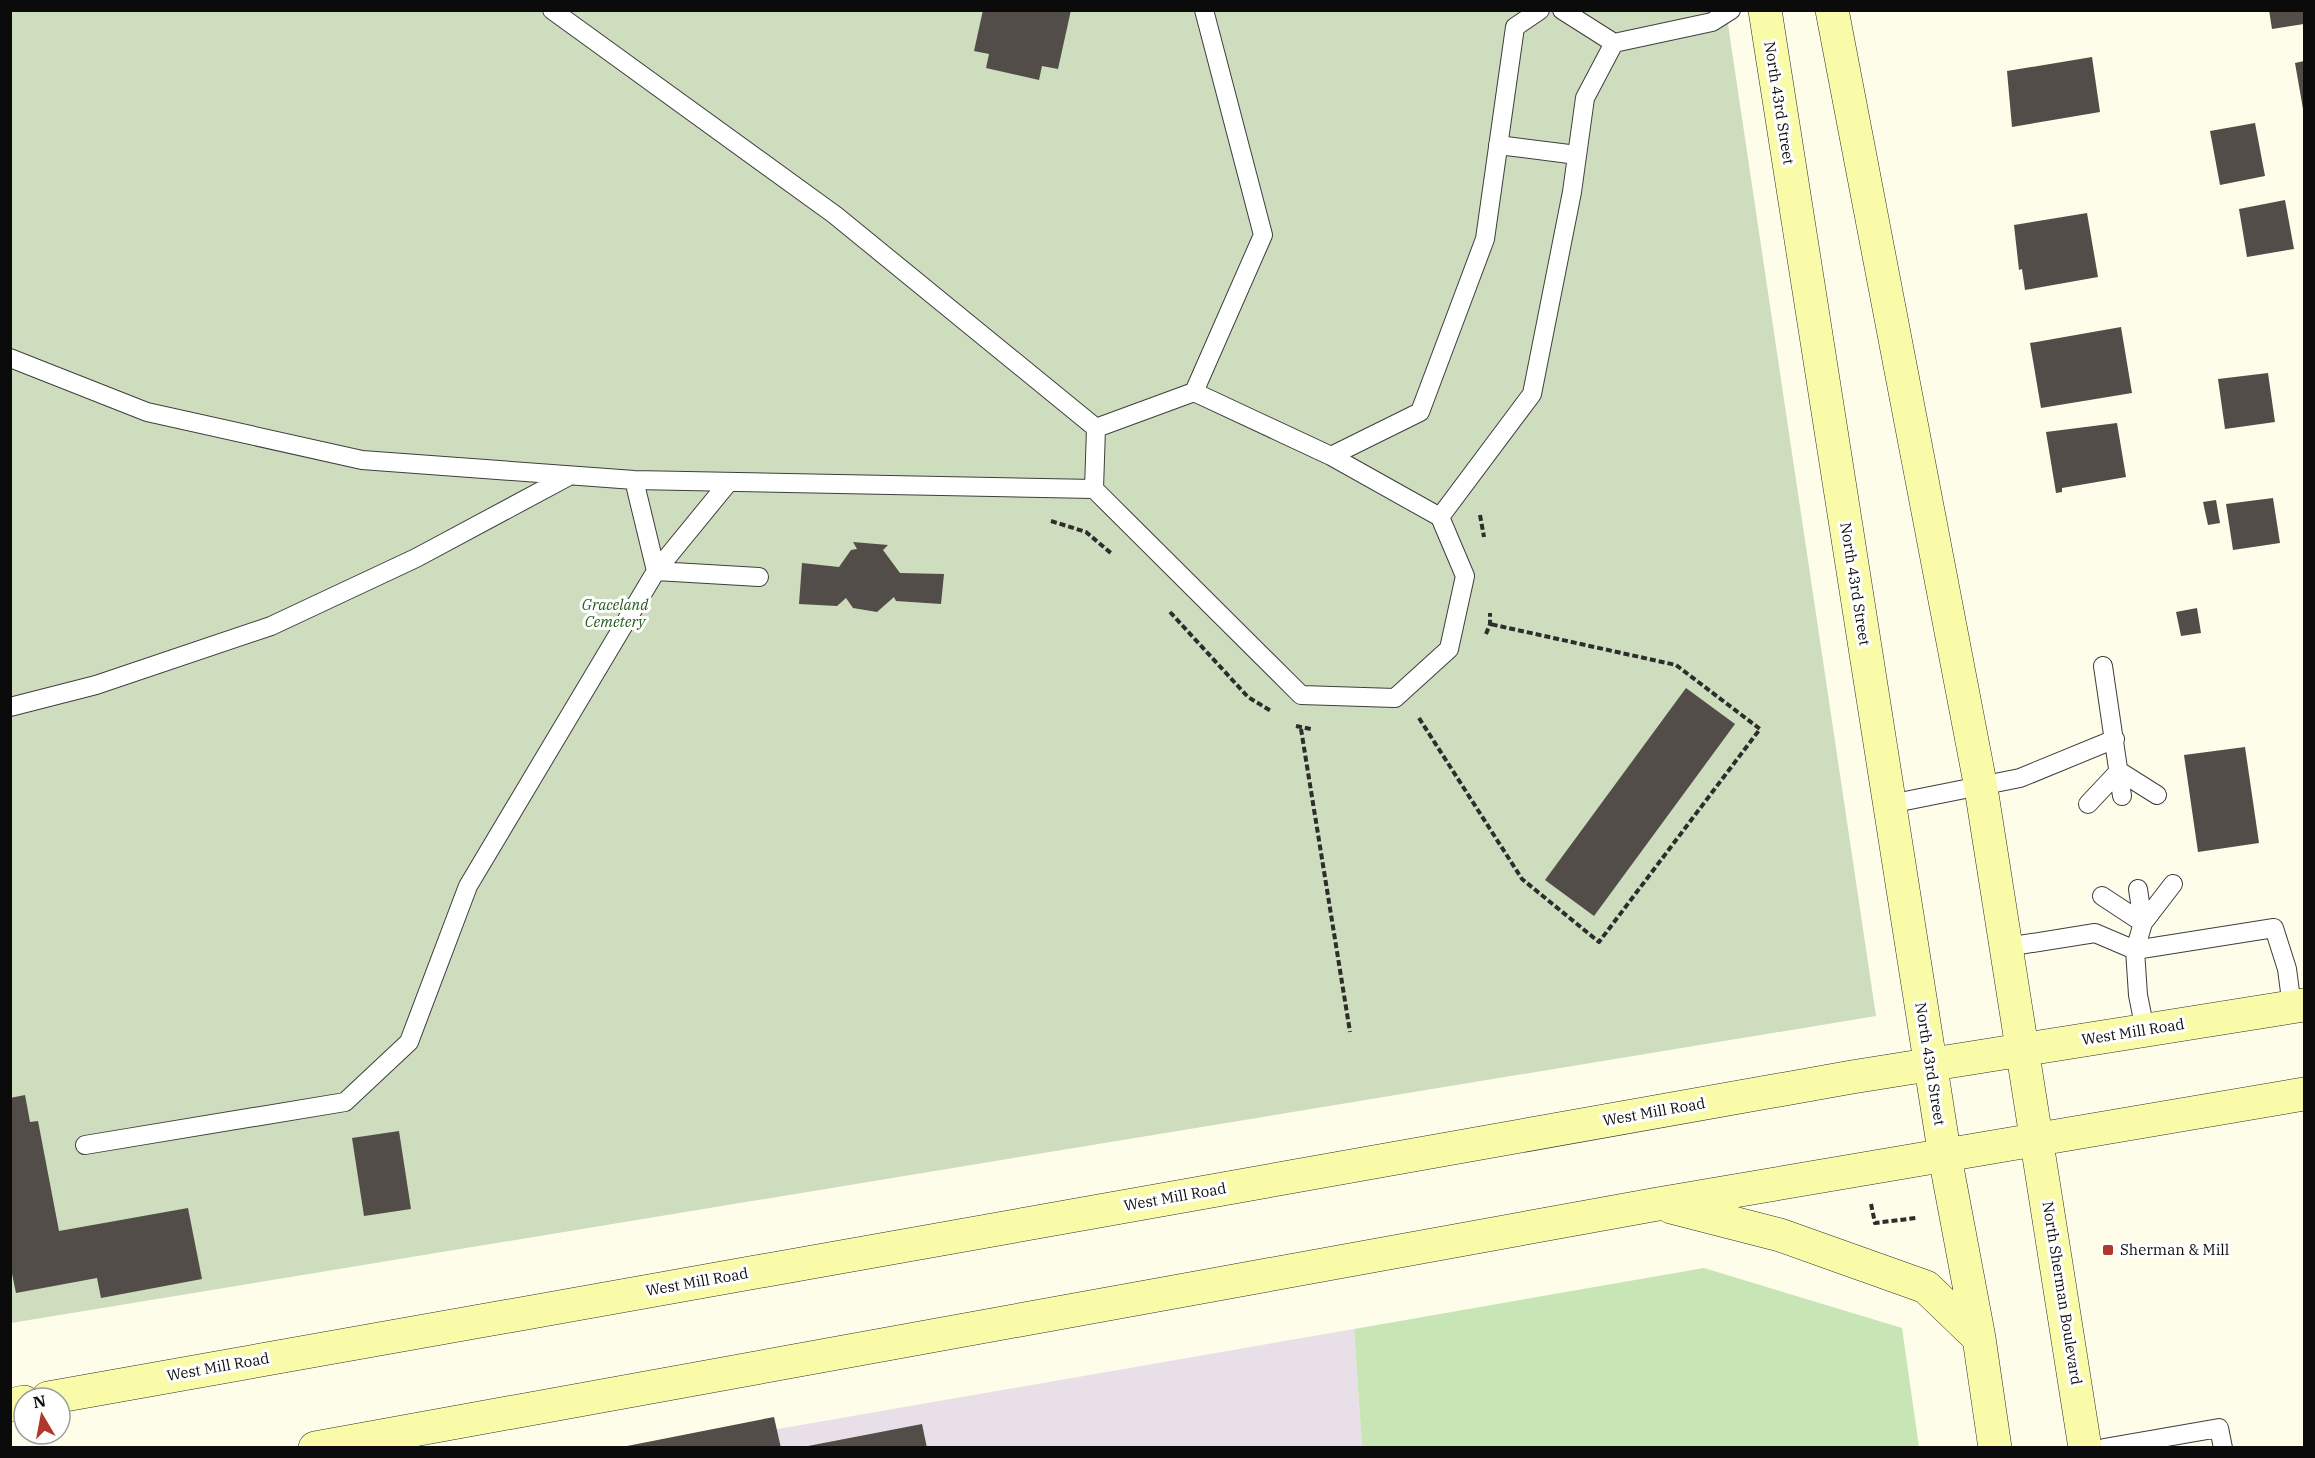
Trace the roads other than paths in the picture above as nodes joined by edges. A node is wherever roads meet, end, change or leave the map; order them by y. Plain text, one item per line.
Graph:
1 (552, 10) edge
2 (1204, 10) edge
3 (1540, 10) edge
4 (1562, 10) edge
5 (1731, 10) edge
6 (1765, 10) edge
7 (1832, 10) edge
8 (1514, 19) edge
9 (1614, 43) junction
10 (1498, 145) junction
11 (1577, 155) junction
12 (11, 359) edge
13 (1194, 392) junction
14 (1096, 428) junction
15 (1331, 456) junction
16 (569, 476) junction
17 (634, 480) junction
18 (728, 483) junction
19 (1094, 489) junction
20 (1440, 517) junction
21 (656, 571) junction
22 (759, 577) dead end
23 (2103, 666) dead end
24 (10, 707) edge
25 (2115, 739) junction
26 (2119, 771) junction
27 (1981, 788) junction
28 (2157, 795) dead end
29 (2122, 796) dead end
30 (1890, 804) junction
31 (2088, 804) dead end
32 (2173, 884) dead end
33 (2138, 889) dead end
34 (2102, 896) dead end
35 (2143, 923) junction
36 (2007, 947) junction
37 (2135, 950) junction
38 (2298, 1006) edge
39 (2145, 1030) junction
40 (2023, 1049) junction
41 (1931, 1064) junction
42 (2304, 1094) edge
43 (2038, 1139) junction
44 (85, 1145) dead end
45 (1945, 1157) junction
46 (1658, 1204) junction
47 (1979, 1338) junction
48 (72, 1394) edge
49 (315, 1448) edge
50 (1995, 1448) edge
51 (2085, 1448) edge
52 (2104, 1448) edge
53 (2223, 1448) edge

1 - 14 lane
2 - 13 lane
3 - 8 lane
4 - 9 lane
5 - 9 lane
6 - 30 main road, North 43rd Street
7 - 27 main road
8 - 10 lane
9 - 11 lane
10 - 11 lane
10 - 15 lane
11 - 20 lane
12 - 16 lane
13 - 14 lane
13 - 15 lane
14 - 19 lane
15 - 20 lane
16 - 17 lane
16 - 24 lane
17 - 18 lane
17 - 21 lane
18 - 19 lane
18 - 21 lane
19 - 20 lane
21 - 22 lane
21 - 44 lane
23 - 25 lane
25 - 26 lane
25 - 27 lane
26 - 28 lane
26 - 29 lane
26 - 31 lane
27 - 30 lane
27 - 36 main road
30 - 41 main road, North 43rd Street
32 - 35 lane
33 - 35 lane
34 - 35 lane
35 - 37 lane
36 - 37 lane
36 - 40 main road
37 - 38 lane
37 - 39 lane
38 - 39 main road, West Mill Road
39 - 40 main road, West Mill Road
40 - 41 main road, West Mill Road
40 - 43 main road
41 - 45 main road, North 43rd Street
41 - 48 main road, West Mill Road
42 - 43 main road
43 - 45 main road
43 - 51 main road, North Sherman Boulevard
45 - 46 main road
45 - 47 main road
46 - 47 main road
46 - 49 main road
47 - 50 main road
52 - 53 lane

